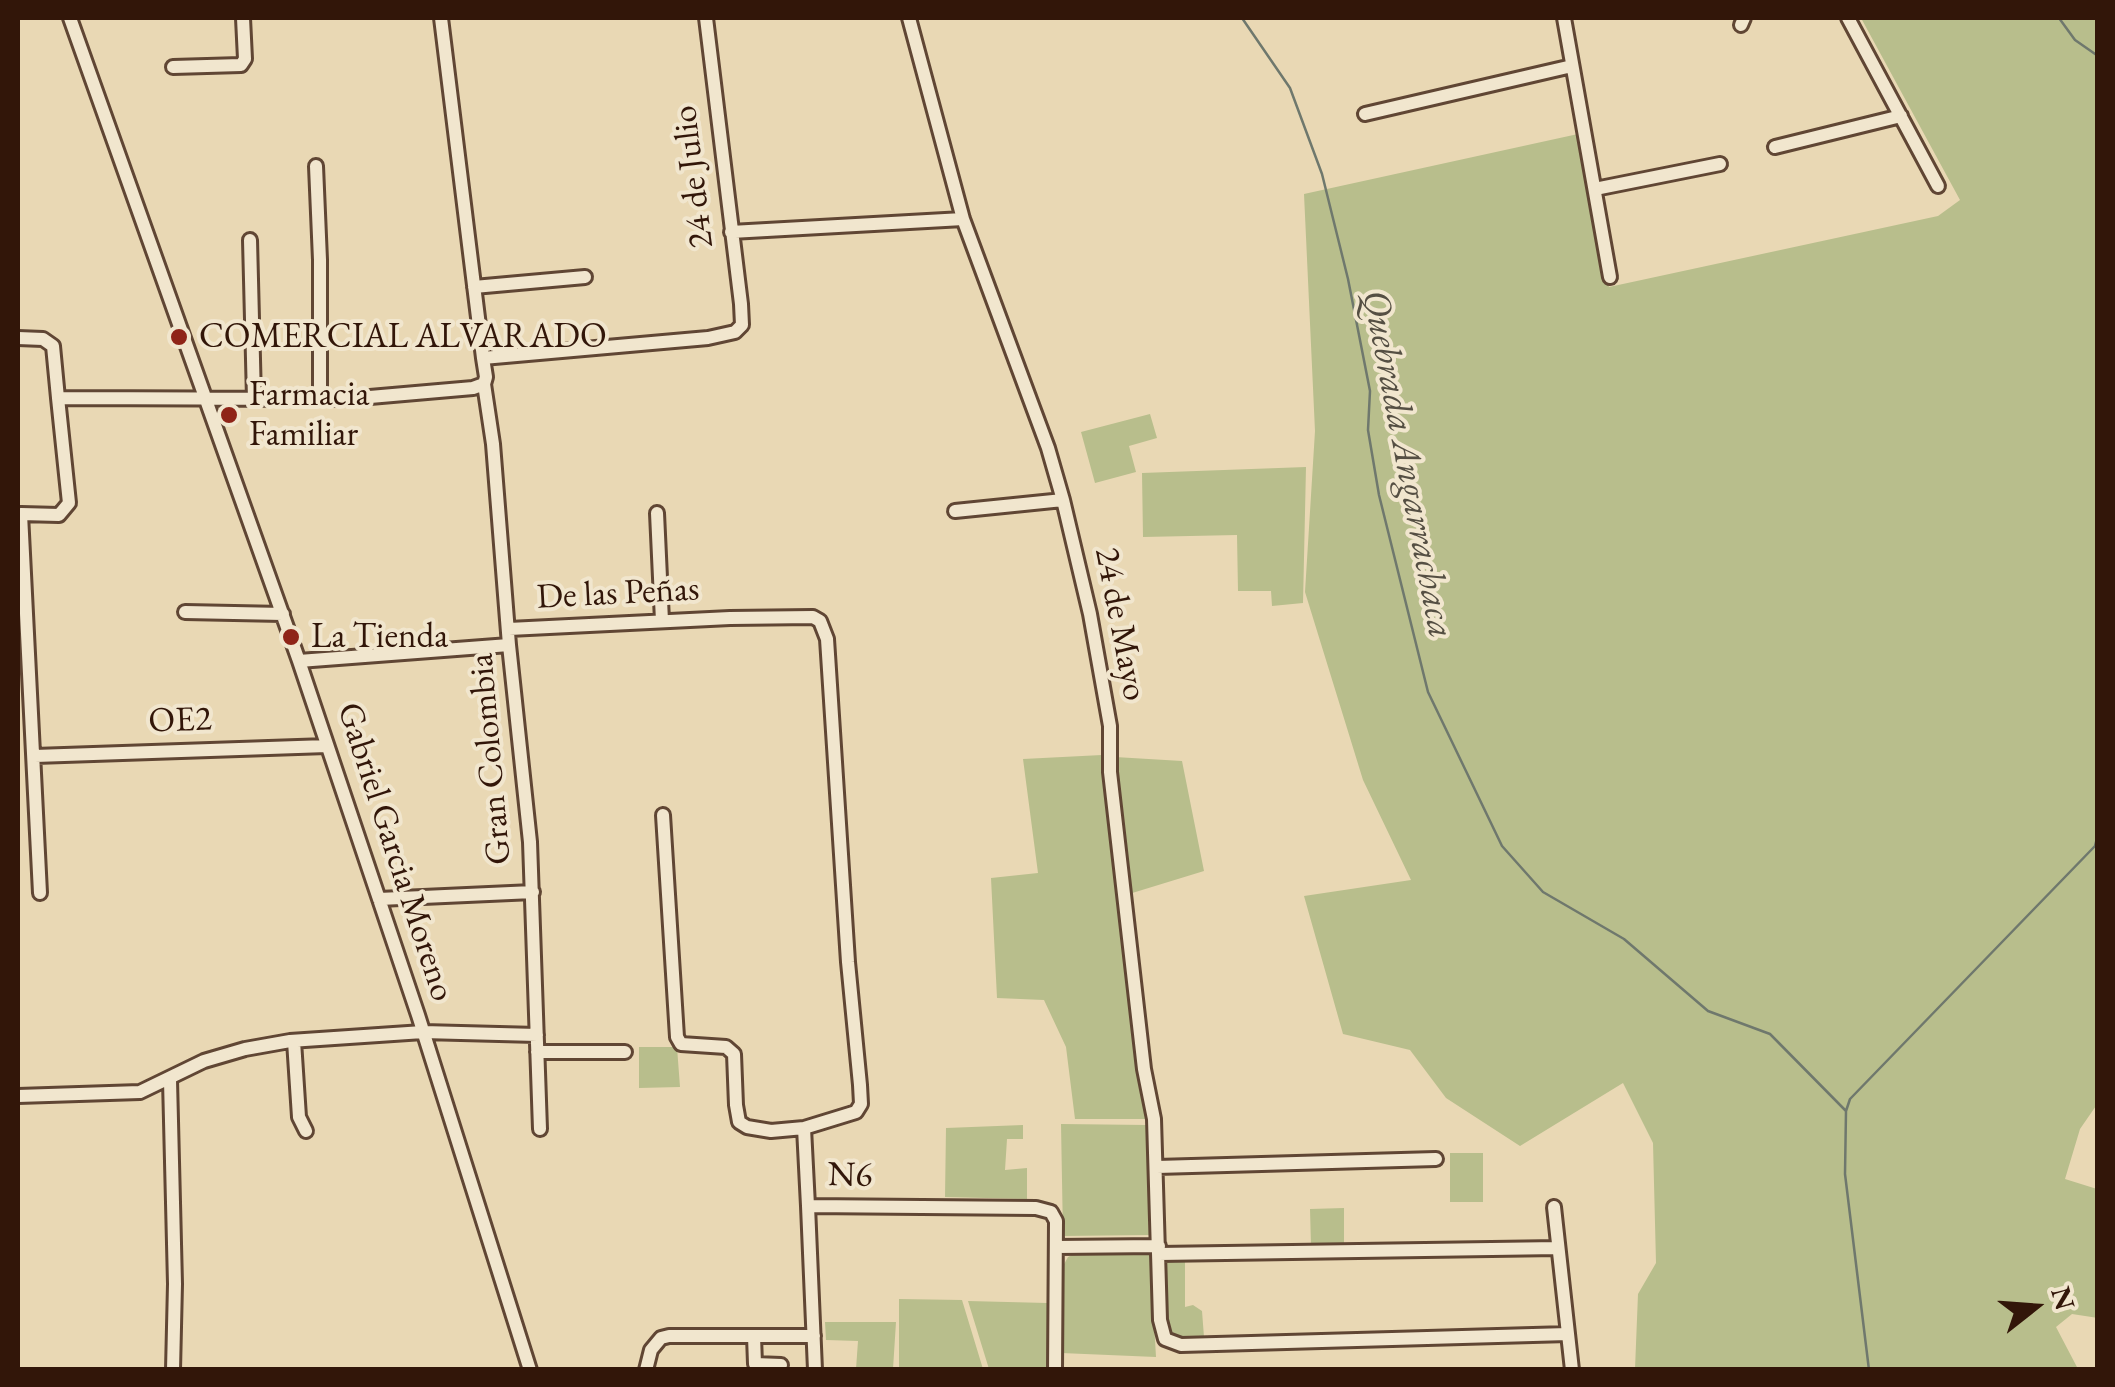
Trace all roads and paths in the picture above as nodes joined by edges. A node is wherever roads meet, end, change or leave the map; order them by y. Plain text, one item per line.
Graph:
1 (70, 18) edge
2 (243, 18) edge
3 (441, 18) edge
4 (706, 18) edge
5 (909, 18) edge
6 (1564, 18) edge
7 (1848, 18) edge
8 (1572, 66) junction
9 (173, 67) dead end
10 (1365, 114) dead end
11 (1901, 116) junction
12 (1775, 147) dead end
13 (1720, 164) dead end
14 (316, 166) dead end
15 (1938, 186) dead end
16 (1595, 189) junction
17 (963, 220) junction
18 (731, 232) junction
19 (250, 240) dead end
20 (585, 277) dead end
21 (1610, 277) dead end
22 (474, 287) junction
23 (18, 338) edge
24 (483, 358) junction
25 (484, 384) junction
26 (58, 398) junction
27 (320, 399) junction
28 (206, 400) junction
29 (254, 400) junction
30 (1064, 500) junction
31 (955, 511) dead end
32 (19, 514) edge
33 (657, 514) dead end
34 (185, 612) dead end
35 (283, 614) junction
36 (662, 622) junction
37 (509, 629) junction
38 (509, 645) junction
39 (299, 660) junction
40 (24, 740) edge
41 (327, 746) junction
42 (35, 756) junction
43 (663, 815) dead end
44 (532, 892) junction
45 (40, 893) dead end
46 (379, 899) junction
47 (423, 1032) junction
48 (536, 1035) junction
49 (294, 1041) junction
50 (537, 1052) junction
51 (625, 1052) dead end
52 (170, 1080) junction
53 (18, 1096) edge
54 (804, 1128) junction
55 (540, 1129) dead end
56 (306, 1131) dead end
57 (1436, 1159) dead end
58 (1158, 1168) junction
59 (808, 1206) junction
60 (1554, 1207) dead end
61 (1057, 1247) junction
62 (1558, 1248) junction
63 (1159, 1255) junction
64 (1568, 1334) junction
65 (754, 1336) junction
66 (814, 1336) junction
67 (781, 1365) dead end
68 (173, 1370) edge
69 (530, 1370) edge
70 (646, 1370) edge
71 (815, 1370) edge
72 (1055, 1370) edge
73 (1572, 1370) edge

1 - 28 street, Gabriel Garcia Moreno
2 - 9 street
3 - 22 street
4 - 18 street, 24 de Julio
5 - 17 street, 24 de Mayo
6 - 8 street
7 - 11 street
8 - 10 street
8 - 16 street
11 - 12 street
11 - 15 street
13 - 16 street
14 - 27 street
16 - 21 street
17 - 18 street
17 - 30 street, 24 de Mayo
18 - 24 street, 24 de Julio
19 - 29 street
20 - 22 street
22 - 24 street
23 - 26 street
24 - 25 street, Gran Colombia
25 - 27 street
25 - 37 street, Gran Colombia
26 - 28 street
26 - 32 street
27 - 29 street
28 - 29 street
28 - 35 street, Gabriel Garcia Moreno
30 - 31 street
30 - 58 street, 24 de Mayo
32 - 40 street
33 - 36 street
34 - 35 street
35 - 39 street, Gabriel Garcia Moreno
36 - 37 street, De las Peñas
36 - 54 street, De las Peñas
37 - 38 street, Gran Colombia
38 - 39 street, De las Peñas
38 - 44 street, Gran Colombia
39 - 41 street, Gabriel Garcia Moreno
40 - 42 street
41 - 42 street, OE2
41 - 46 street, Gabriel Garcia Moreno
42 - 45 street
43 - 54 street
44 - 46 street
44 - 48 street, Gran Colombia
46 - 47 street, Gabriel Garcia Moreno
47 - 48 street
47 - 49 street
47 - 69 street, Gabriel Garcia Moreno
48 - 50 street, Gran Colombia
49 - 52 street
49 - 56 street
50 - 51 street
50 - 55 street, Gran Colombia
52 - 53 street
52 - 68 street
54 - 59 street
57 - 58 street
58 - 63 street, 24 de Mayo
59 - 61 street, N6
59 - 66 street, N6
60 - 62 street
61 - 63 street
61 - 72 street
62 - 63 street
62 - 64 street
63 - 64 street, 24 de Mayo
64 - 73 street
65 - 66 street
65 - 67 street
65 - 70 street
66 - 71 street, N6

